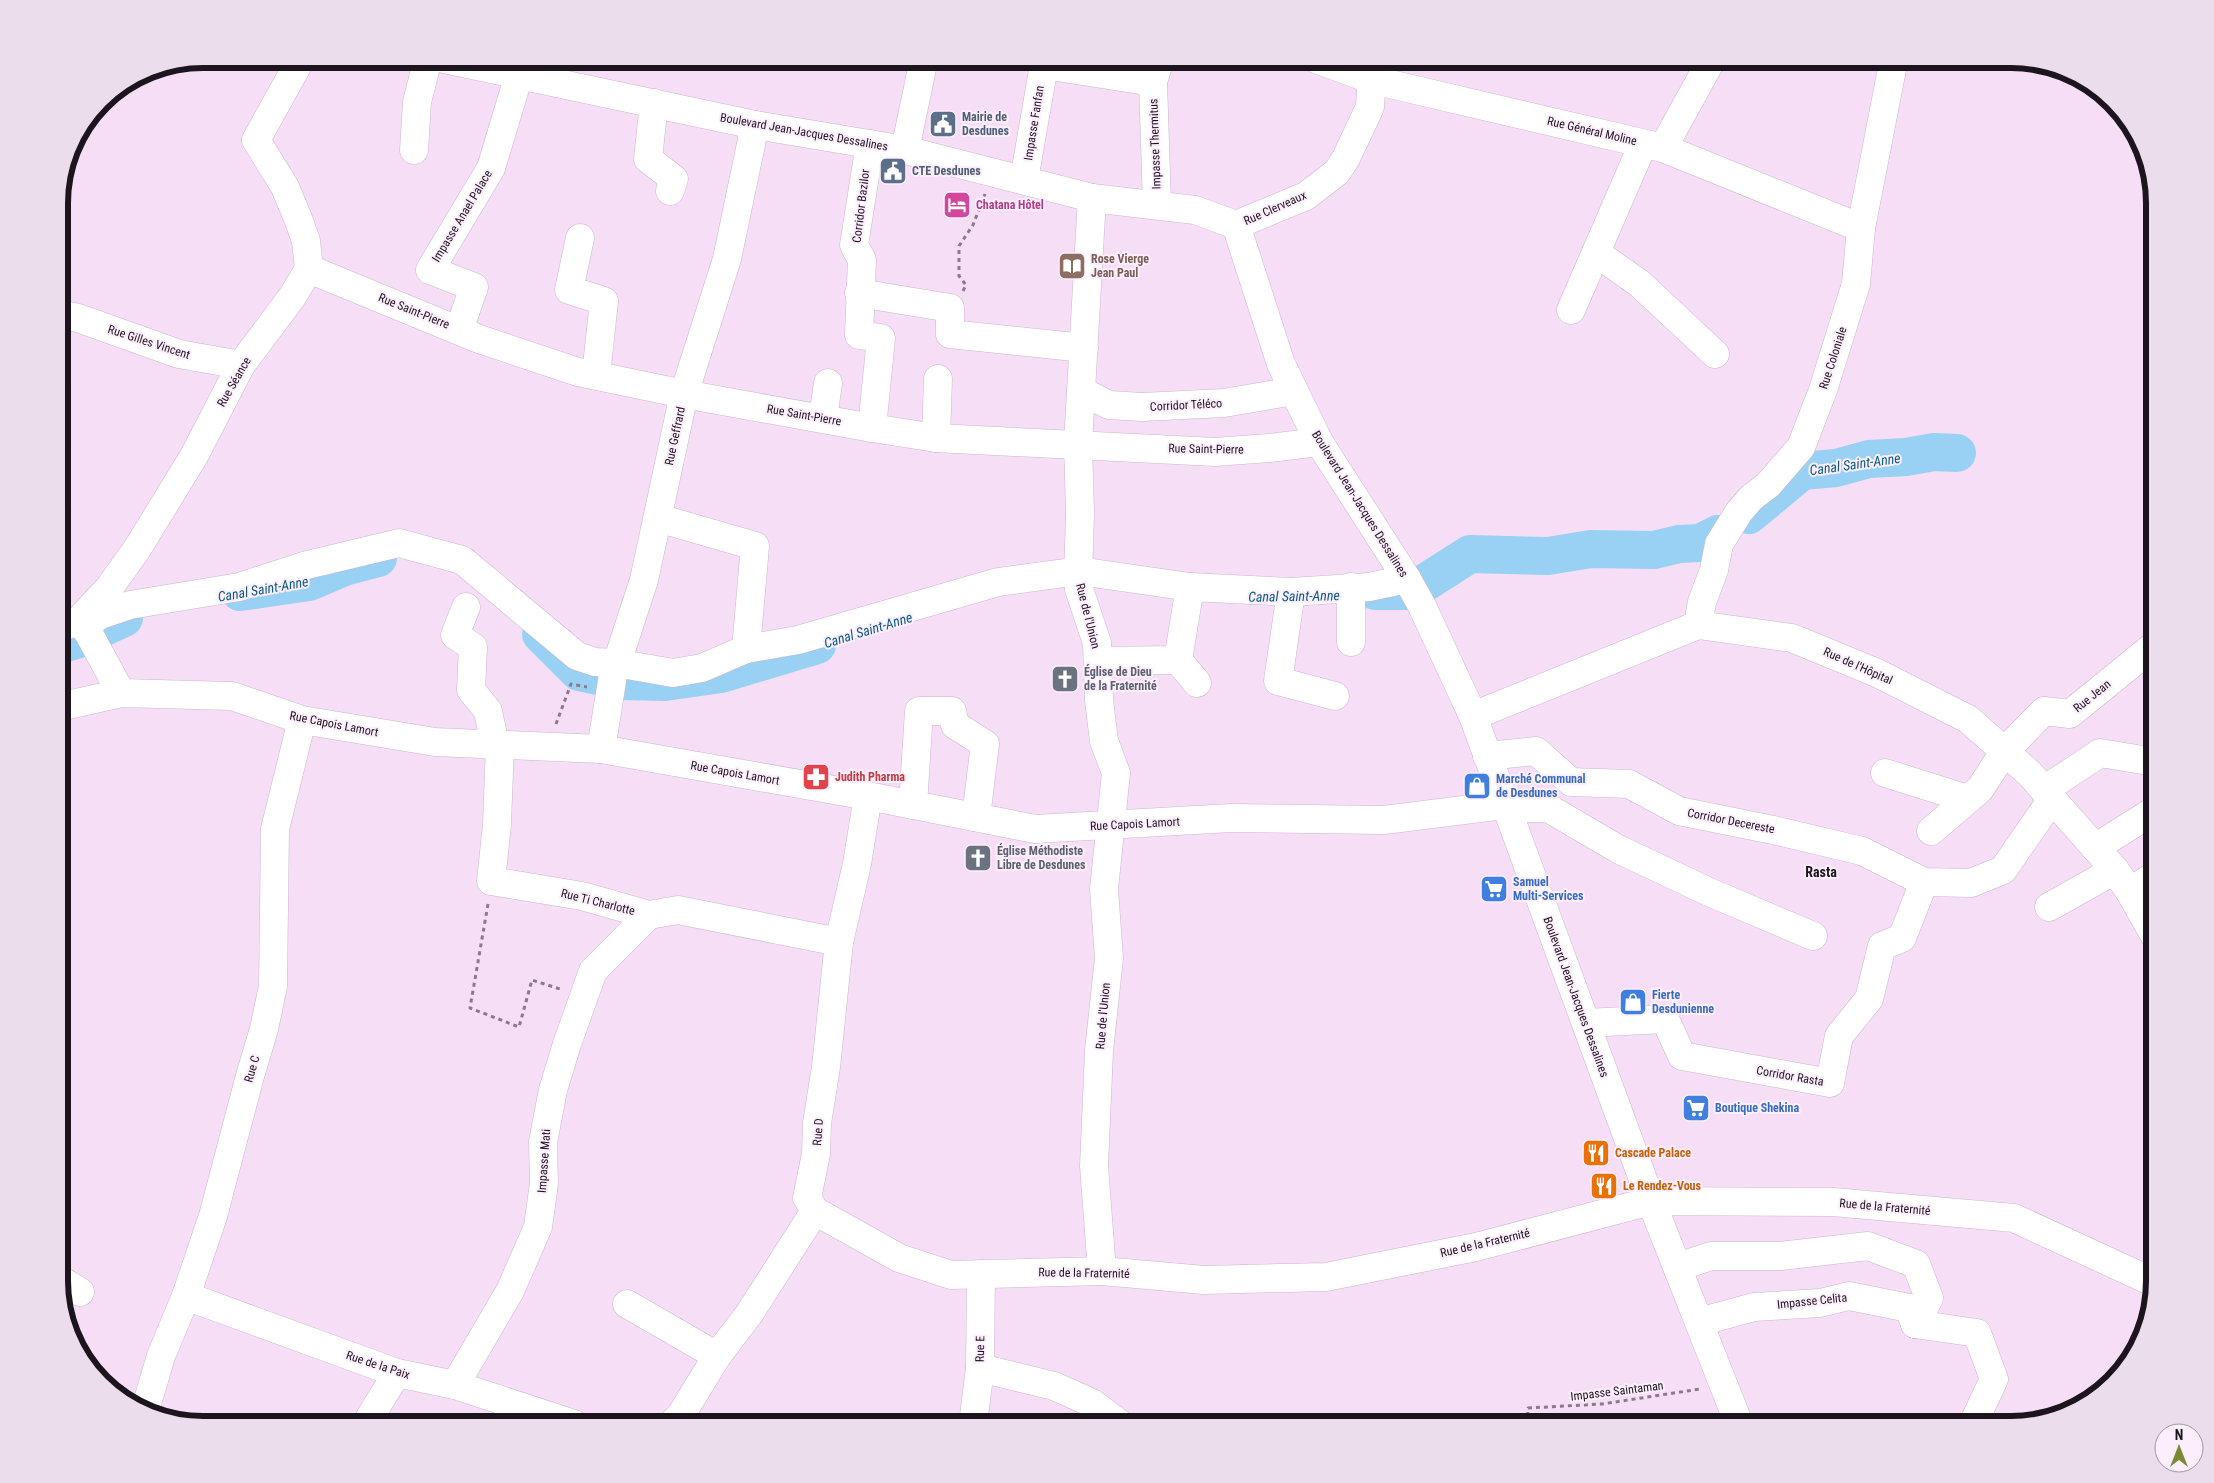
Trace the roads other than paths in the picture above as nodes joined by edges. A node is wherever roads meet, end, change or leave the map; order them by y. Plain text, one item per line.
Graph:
1 (297, 68) edge
2 (426, 68) edge
3 (486, 68) edge
4 (922, 68) edge
5 (1043, 68) edge
6 (1111, 68) edge
7 (1706, 68) edge
8 (1892, 68) edge
9 (1373, 69) edge
10 (1156, 70) edge
11 (519, 75) junction
12 (654, 103) junction
13 (755, 124) junction
14 (870, 144) junction
15 (1653, 146) junction
16 (414, 150) dead end
17 (905, 150) junction
18 (1024, 180) junction
19 (670, 191) dead end
20 (1092, 198) junction
21 (1157, 205) junction
22 (1236, 225) junction
23 (1861, 228) junction
24 (580, 238) dead end
25 (1596, 253) junction
26 (309, 269) junction
27 (874, 301) junction
28 (1571, 310) dead end
29 (68, 316) edge
30 (459, 330) junction
31 (1084, 348) junction
32 (1715, 354) dead end
33 (241, 365) junction
34 (596, 375) junction
35 (938, 379) dead end
36 (828, 383) dead end
37 (1081, 391) junction
38 (1294, 391) junction
39 (684, 394) junction
40 (809, 422) junction
41 (872, 428) junction
42 (936, 438) junction
43 (1319, 442) junction
44 (1078, 444) junction
45 (658, 518) junction
46 (1079, 579) junction
47 (1190, 586) junction
48 (1352, 587) junction
49 (1413, 590) junction
50 (1291, 592) junction
51 (466, 607) dead end
52 (1698, 625) junction
53 (77, 627) edge
54 (1351, 642) dead end
55 (746, 649) junction
56 (2146, 652) edge
57 (1178, 660) junction
58 (1098, 661) junction
59 (612, 678) junction
60 (1197, 683) dead end
61 (121, 693) junction
62 (1335, 696) dead end
63 (68, 705) edge
64 (1473, 716) junction
65 (302, 720) junction
66 (498, 745) junction
67 (601, 749) junction
68 (2004, 752) junction
69 (1487, 756) junction
70 (2146, 761) edge
71 (1885, 774) dead end
72 (2048, 795) junction
73 (868, 796) junction
74 (1968, 799) junction
75 (913, 805) junction
76 (1504, 805) junction
77 (2146, 816) edge
78 (976, 817) junction
79 (1111, 826) junction
80 (1931, 830) dead end
81 (2095, 848) junction
82 (2115, 870) junction
83 (2146, 881) edge
84 (1924, 882) junction
85 (2130, 892) junction
86 (2049, 906) dead end
87 (649, 915) junction
88 (2146, 920) edge
89 (1813, 936) dead end
90 (839, 942) junction
91 (1586, 1023) junction
92 (1651, 1201) junction
93 (815, 1211) junction
94 (1678, 1267) junction
95 (1102, 1271) junction
96 (981, 1274) junction
97 (2146, 1279) edge
98 (186, 1296) junction
99 (627, 1304) dead end
100 (1699, 1322) junction
101 (1914, 1324) junction
102 (717, 1356) junction
103 (980, 1368) junction
104 (397, 1373) junction
105 (455, 1386) junction
106 (147, 1404) edge
107 (371, 1416) edge
108 (549, 1416) edge
109 (680, 1416) edge
110 (974, 1416) edge
111 (1109, 1416) edge
112 (1736, 1416) edge
113 (1977, 1416) edge

1 - 26 street
2 - 16 street
3 - 11 street, Boulevard Jean-Jacques Dessalines
4 - 17 street
5 - 18 street, Impasse Fanfan
6 - 10 street, Impasse Thermitus
7 - 15 street
8 - 23 street, Rue Coloniale
9 - 15 street, Rue Général Moline
9 - 22 street, Rue Clerveaux
10 - 21 street, Impasse Thermitus
11 - 12 street, Boulevard Jean-Jacques Dessalines
11 - 30 street, Impasse Anael Palace
12 - 13 street, Boulevard Jean-Jacques Dessalines
12 - 19 street
13 - 14 street, Boulevard Jean-Jacques Dessalines
13 - 39 street, Rue Geffrard
14 - 17 street, Boulevard Jean-Jacques Dessalines
14 - 27 street, Corridor Bazilor
15 - 23 street, Rue Général Moline
15 - 25 street
17 - 18 street, Boulevard Jean-Jacques Dessalines
18 - 20 street, Boulevard Jean-Jacques Dessalines
20 - 21 street, Boulevard Jean-Jacques Dessalines
20 - 31 street, Rue de l'Union
21 - 22 street, Boulevard Jean-Jacques Dessalines
22 - 38 street, Boulevard Jean-Jacques Dessalines
23 - 52 street, Rue Coloniale
24 - 34 street
25 - 28 street
25 - 32 street
26 - 30 street, Rue Saint-Pierre
26 - 33 street, Rue Séance
27 - 31 street
27 - 41 street, Corridor Bazilor
29 - 33 street, Rue Gilles Vincent
30 - 34 street, Rue Saint-Pierre
31 - 37 street, Rue de l'Union
33 - 53 street, Rue Séance
34 - 39 street, Rue Saint-Pierre
35 - 42 street
36 - 40 street
37 - 38 street, Corridor Téléco
37 - 44 street, Rue de l'Union
38 - 43 street, Boulevard Jean-Jacques Dessalines
39 - 40 street, Rue Saint-Pierre
39 - 45 street, Rue Geffrard
40 - 41 street, Rue Saint-Pierre
41 - 42 street, Rue Saint-Pierre
42 - 44 street, Rue Saint-Pierre
43 - 44 street, Rue Saint-Pierre
43 - 49 street, Boulevard Jean-Jacques Dessalines
44 - 46 street, Rue de l'Union
45 - 55 street
45 - 59 street, Rue Geffrard
46 - 47 street
46 - 55 street
46 - 58 street, Rue de l'Union
47 - 50 street
47 - 57 street
48 - 49 street
48 - 50 street
48 - 54 street
49 - 64 street, Boulevard Jean-Jacques Dessalines
50 - 62 street
51 - 66 street
52 - 64 street, Rue de l'Hôpital
52 - 68 street, Rue de l'Hôpital
53 - 59 street
53 - 61 street
55 - 59 street
56 - 68 street, Rue Jean
57 - 58 street
57 - 60 street
58 - 79 street, Rue de l'Union
59 - 67 street, Rue Geffrard
61 - 63 street, Rue Capois Lamort
61 - 65 street, Rue Capois Lamort
64 - 69 street, Boulevard Jean-Jacques Dessalines
65 - 66 street, Rue Capois Lamort
65 - 98 street, Rue C
66 - 67 street, Rue Capois Lamort
66 - 87 street, Rue Ti Charlotte
67 - 73 street, Rue Capois Lamort
68 - 72 street, Rue de l'Hôpital
68 - 74 street
69 - 76 street, Boulevard Jean-Jacques Dessalines
69 - 84 street, Corridor Decereste
70 - 72 street
71 - 74 street
72 - 81 street, Rue de l'Hôpital
72 - 84 street
73 - 75 street, Rue Capois Lamort
73 - 90 street, Rue D
74 - 80 street
75 - 78 street, Rue Capois Lamort
75 - 78 street
76 - 79 street, Rue Capois Lamort
76 - 89 street, Rue Capois Lamort
76 - 91 street, Boulevard Jean-Jacques Dessalines
77 - 81 street
78 - 79 street, Rue Capois Lamort
79 - 95 street, Rue de l'Union
81 - 82 street, Rue de l'Hôpital
82 - 85 street, Rue de l'Hôpital
82 - 86 street
83 - 85 street
84 - 91 street, Corridor Rasta
85 - 88 street, Rue de l'Hôpital
87 - 90 street, Rue Ti Charlotte
87 - 105 street, Impasse Mati
90 - 93 street, Rue D
91 - 92 street, Boulevard Jean-Jacques Dessalines
92 - 94 street, Boulevard Jean-Jacques Dessalines
92 - 95 street, Rue de la Fraternité
92 - 97 street, Rue de la Fraternité
93 - 96 street, Rue de la Fraternité
93 - 102 street
94 - 100 street, Boulevard Jean-Jacques Dessalines
94 - 101 street
95 - 96 street, Rue de la Fraternité
96 - 103 street, Rue E
98 - 104 street, Rue de la Paix
98 - 106 street, Rue C
99 - 102 street
100 - 101 street, Impasse Celita
100 - 112 street, Boulevard Jean-Jacques Dessalines
101 - 113 street
102 - 109 street
103 - 110 street, Rue E
103 - 111 street
104 - 105 street, Rue de la Paix
104 - 107 street
105 - 108 street, Rue de la Paix

